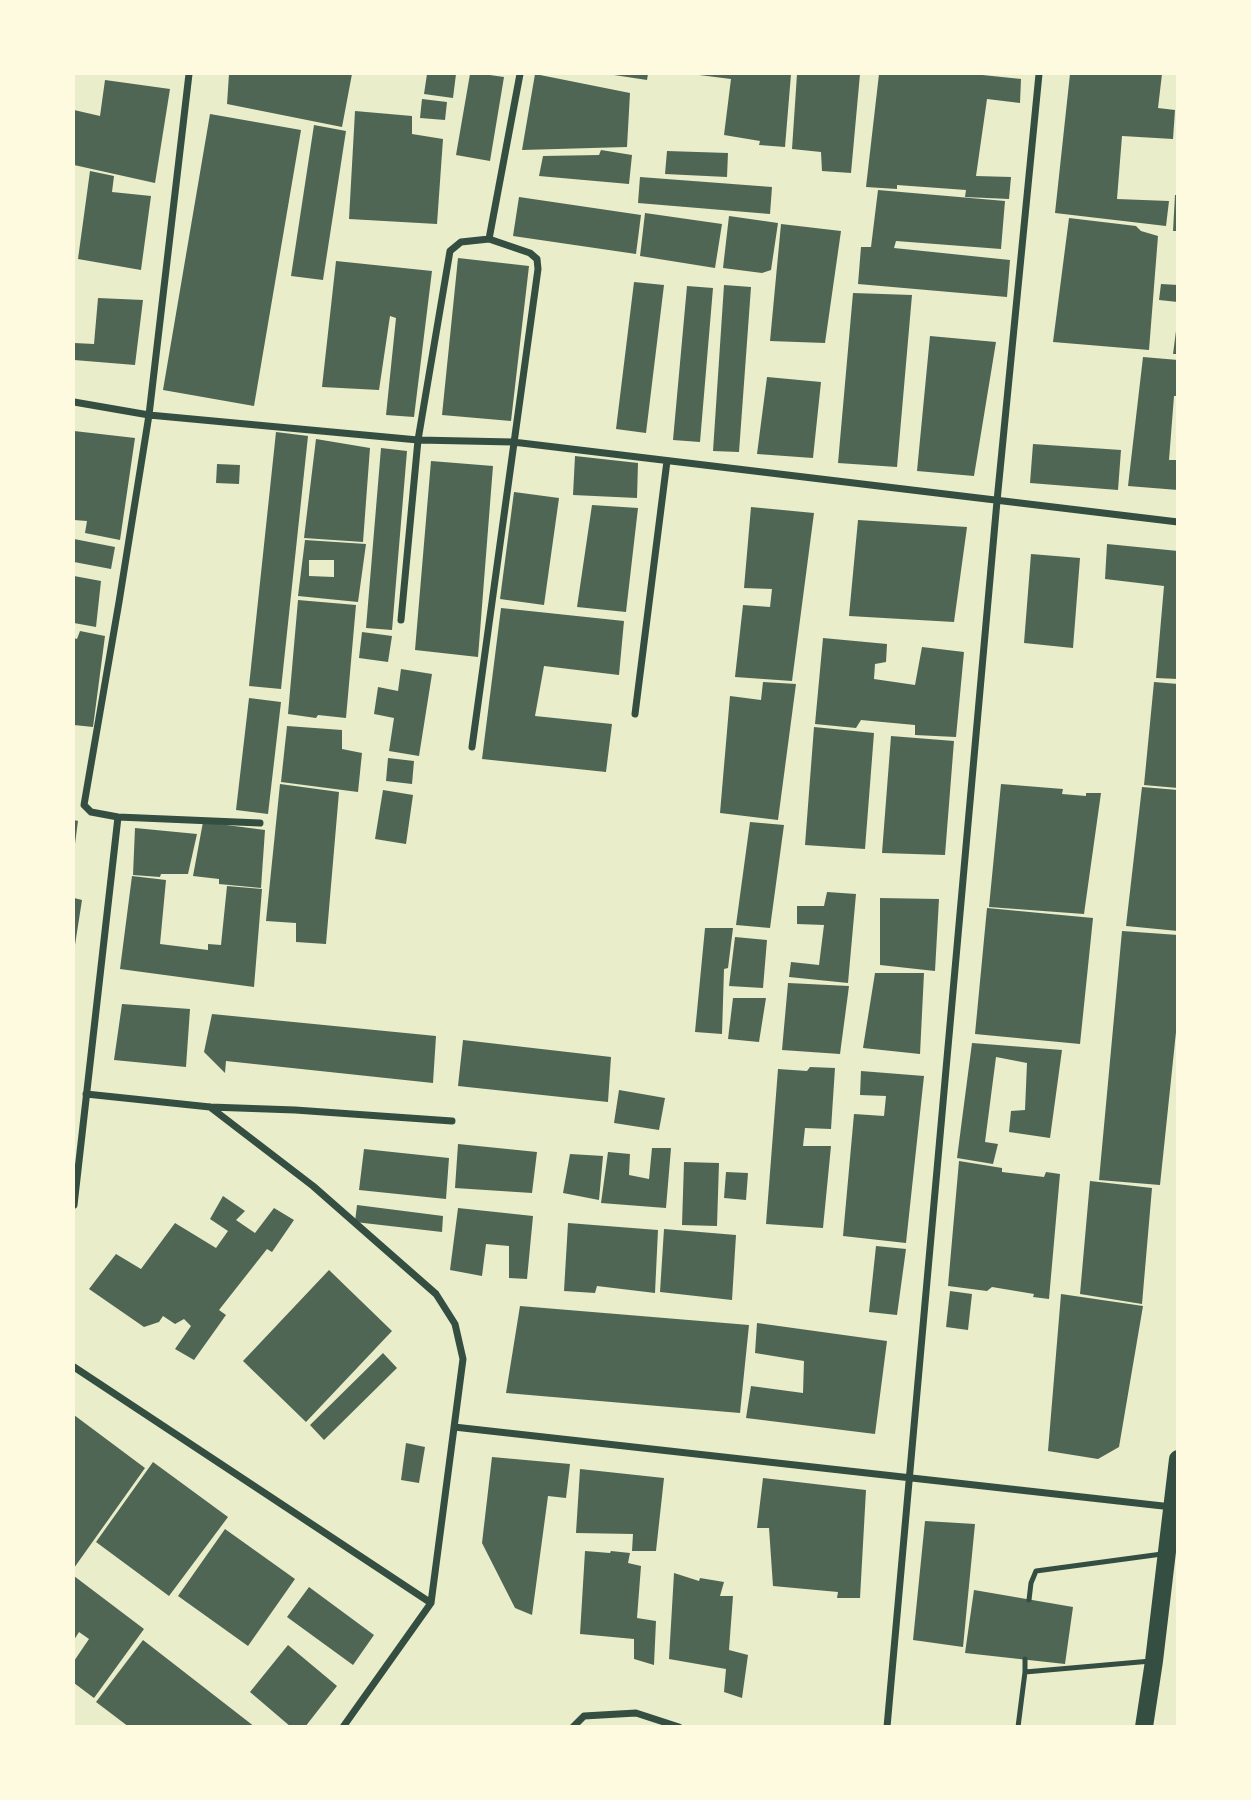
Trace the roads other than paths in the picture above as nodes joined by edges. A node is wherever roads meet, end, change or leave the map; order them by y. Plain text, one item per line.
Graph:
1 (189, 74) edge
2 (520, 74) edge
3 (1039, 74) edge
4 (489, 239) junction
5 (74, 402) edge
6 (149, 415) junction
7 (418, 440) junction
8 (513, 442) junction
9 (667, 461) junction
10 (997, 501) junction
11 (1178, 522) edge
12 (401, 620) dead end
13 (635, 714) dead end
14 (472, 747) dead end
15 (118, 817) junction
16 (260, 823) dead end
17 (86, 1094) junction
18 (210, 1107) junction
19 (452, 1121) dead end
20 (74, 1205) edge
21 (74, 1367) edge
22 (454, 1427) junction
23 (1178, 1459) edge
24 (909, 1478) junction
25 (1172, 1507) junction
26 (1166, 1554) junction
27 (1029, 1600) dead end
28 (431, 1603) junction
29 (1025, 1659) dead end
30 (1154, 1661) junction
31 (1025, 1672) junction
32 (344, 1727) edge
33 (573, 1727) edge
34 (679, 1727) edge
35 (887, 1727) edge
36 (1018, 1727) edge
37 (1144, 1727) edge

1 - 6 street
2 - 4 street
3 - 10 street
4 - 7 street
4 - 8 street
5 - 6 street
6 - 7 street
6 - 15 street
7 - 8 street
7 - 12 street
8 - 9 street
8 - 14 street
9 - 10 street
9 - 13 street
10 - 11 street
10 - 24 street
15 - 16 street
15 - 17 street
17 - 18 street
17 - 20 street
18 - 19 street
18 - 22 street
21 - 28 street
22 - 24 street
22 - 28 street
23 - 25 main road
24 - 25 street
24 - 35 street
25 - 26 main road
26 - 27 lane
26 - 30 main road
28 - 32 street
29 - 31 lane
30 - 31 lane
30 - 37 main road
31 - 36 lane
33 - 34 street

